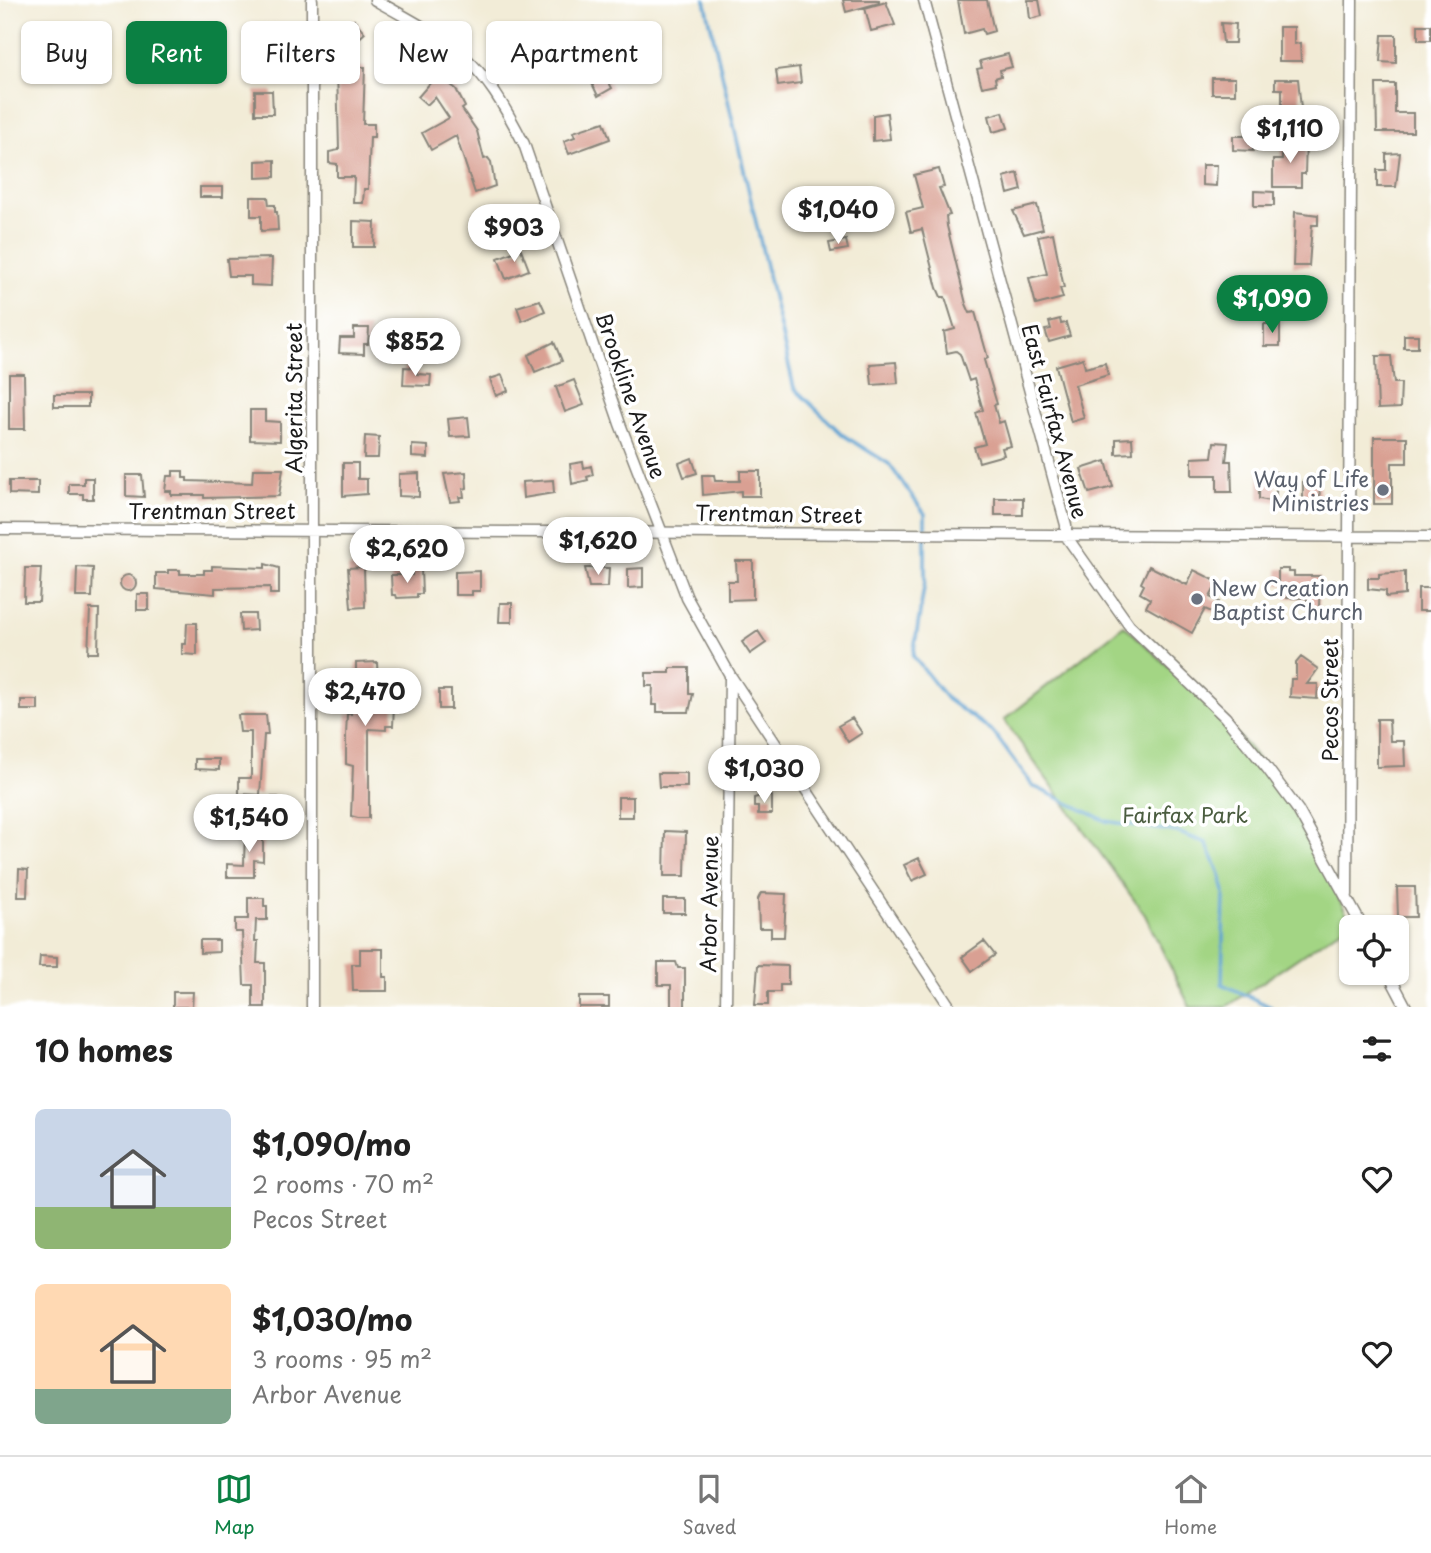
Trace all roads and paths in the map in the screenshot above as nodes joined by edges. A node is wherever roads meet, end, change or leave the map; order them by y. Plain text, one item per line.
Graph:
1 (312, 0) edge
2 (375, 0) edge
3 (924, 0) edge
4 (1352, 0) edge
5 (0, 529) edge
6 (312, 529) junction
7 (660, 531) junction
8 (1066, 536) junction
9 (1349, 537) junction
10 (1431, 537) edge
11 (730, 675) junction
12 (1347, 897) junction
13 (1356, 915) edge
14 (1394, 985) edge
15 (312, 1007) edge
16 (726, 1007) edge
17 (950, 1007) edge
18 (1406, 1007) edge

1 - 6 street, Algerita Street
2 - 7 street, Brookline Avenue
3 - 8 street, East Fairfax Avenue
4 - 9 street, Pecos Street
5 - 6 street, Trentman Street
6 - 7 street, Trentman Street
6 - 15 street, Algerita Street
7 - 8 street, Trentman Street
7 - 11 street, Brookline Avenue
8 - 9 street, Trentman Street
8 - 12 street, East Fairfax Avenue
9 - 10 street, Trentman Street
9 - 12 street, Pecos Street
11 - 16 street, Arbor Avenue
11 - 17 street, Brookline Avenue
12 - 13 street, East Fairfax Avenue
14 - 18 street

